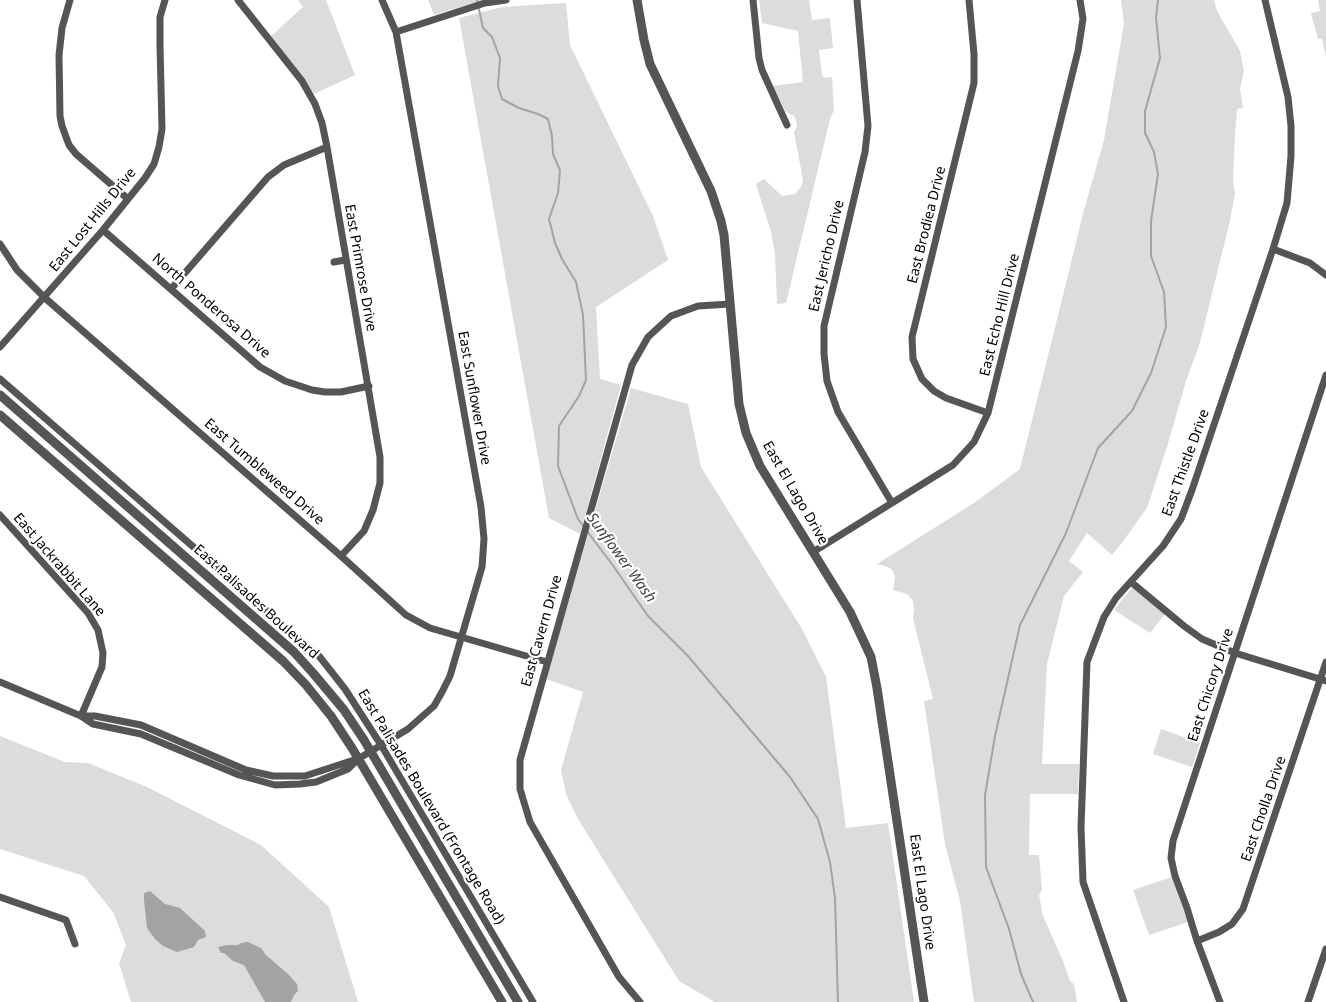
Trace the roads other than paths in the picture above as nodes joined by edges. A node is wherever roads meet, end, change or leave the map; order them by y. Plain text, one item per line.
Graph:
1 (70, 0) edge
2 (165, 0) edge
3 (238, 0) edge
4 (382, 0) edge
5 (506, 0) edge
6 (637, 0) edge
7 (753, 0) edge
8 (858, 0) edge
9 (969, 0) edge
10 (1080, 0) edge
11 (1265, 0) edge
12 (396, 32) junction
13 (787, 125) dead end
14 (327, 148) junction
15 (128, 198) junction
16 (103, 230) junction
17 (0, 244) edge
18 (1273, 249) junction
19 (345, 260) junction
20 (334, 262) dead end
21 (1326, 275) edge
22 (171, 289) junction
23 (45, 298) junction
24 (730, 304) junction
25 (0, 347) edge
26 (1326, 376) edge
27 (0, 379) edge
28 (369, 386) junction
29 (0, 395) edge
30 (988, 413) junction
31 (0, 415) edge
32 (892, 503) junction
33 (0, 515) edge
34 (813, 552) junction
35 (341, 556) junction
36 (1132, 582) junction
37 (461, 638) junction
38 (1235, 653) junction
39 (546, 662) junction
40 (1326, 662) edge
41 (1323, 680) edge
42 (0, 682) edge
43 (81, 716) junction
44 (176, 744) junction
45 (381, 745) junction
46 (370, 752) junction
47 (358, 759) junction
48 (254, 772) junction
49 (252, 780) junction
50 (0, 897) edge
51 (1197, 941) junction
52 (75, 944) dead end
53 (1326, 949) edge
54 (502, 1002) edge
55 (518, 1002) edge
56 (533, 1002) edge
57 (640, 1002) edge
58 (924, 1002) edge
59 (1124, 1002) edge
60 (1220, 1002) edge
61 (1308, 1002) edge

1 - 15 street
2 - 15 street, East Lost Hills Drive
3 - 14 street, East Primrose Drive
4 - 12 street, East Sunflower Drive
5 - 12 street
6 - 24 street, East El Lago Drive
7 - 13 street
8 - 32 street, East Jericho Drive
9 - 30 street, East Brodiea Drive
10 - 30 street, East Echo Hill Drive
11 - 18 street, East Thistle Drive
12 - 37 street, East Sunflower Drive
14 - 19 street, East Primrose Drive
14 - 22 street
15 - 16 street, East Lost Hills Drive
16 - 22 street, North Ponderosa Drive
16 - 23 street, East Lost Hills Drive
17 - 23 street, East Tumbleweed Drive
18 - 21 street
18 - 36 street, East Thistle Drive
19 - 20 street
19 - 28 street, East Primrose Drive
22 - 28 street, North Ponderosa Drive
23 - 25 street, East Lost Hills Drive
23 - 35 street, East Tumbleweed Drive
24 - 34 street, East El Lago Drive
24 - 39 street, East Cavern Drive
26 - 38 street, East Chicory Drive
27 - 45 street, East Palisades Boulevard (Frontage Road)
28 - 35 street, East Primrose Drive
29 - 46 street, East Palisades Boulevard
30 - 32 street, East Echo Hill Drive
31 - 47 street, East Palisades Boulevard
32 - 34 street, East Echo Hill Drive
33 - 43 street, East Jackrabbit Lane
34 - 58 street, East El Lago Drive
35 - 37 street, East Tumbleweed Drive
36 - 38 street
36 - 59 street, East Thistle Drive
37 - 39 street, East Tumbleweed Drive
37 - 45 street, East Sunflower Drive
38 - 41 street
38 - 51 street, East Chicory Drive
39 - 57 street, East Cavern Drive
40 - 41 street, East Cholla Drive
41 - 51 street, East Cholla Drive
42 - 43 street
43 - 44 street
44 - 48 street
44 - 49 street
45 - 46 street, East Sunflower Drive
45 - 56 street, East Palisades Boulevard (Frontage Road)
46 - 47 street, East Sunflower Drive
46 - 55 street, East Palisades Boulevard
47 - 48 street
47 - 49 street
47 - 54 street, East Palisades Boulevard
48 - 49 street
50 - 52 street
51 - 60 street, East Chicory Drive
53 - 61 street

